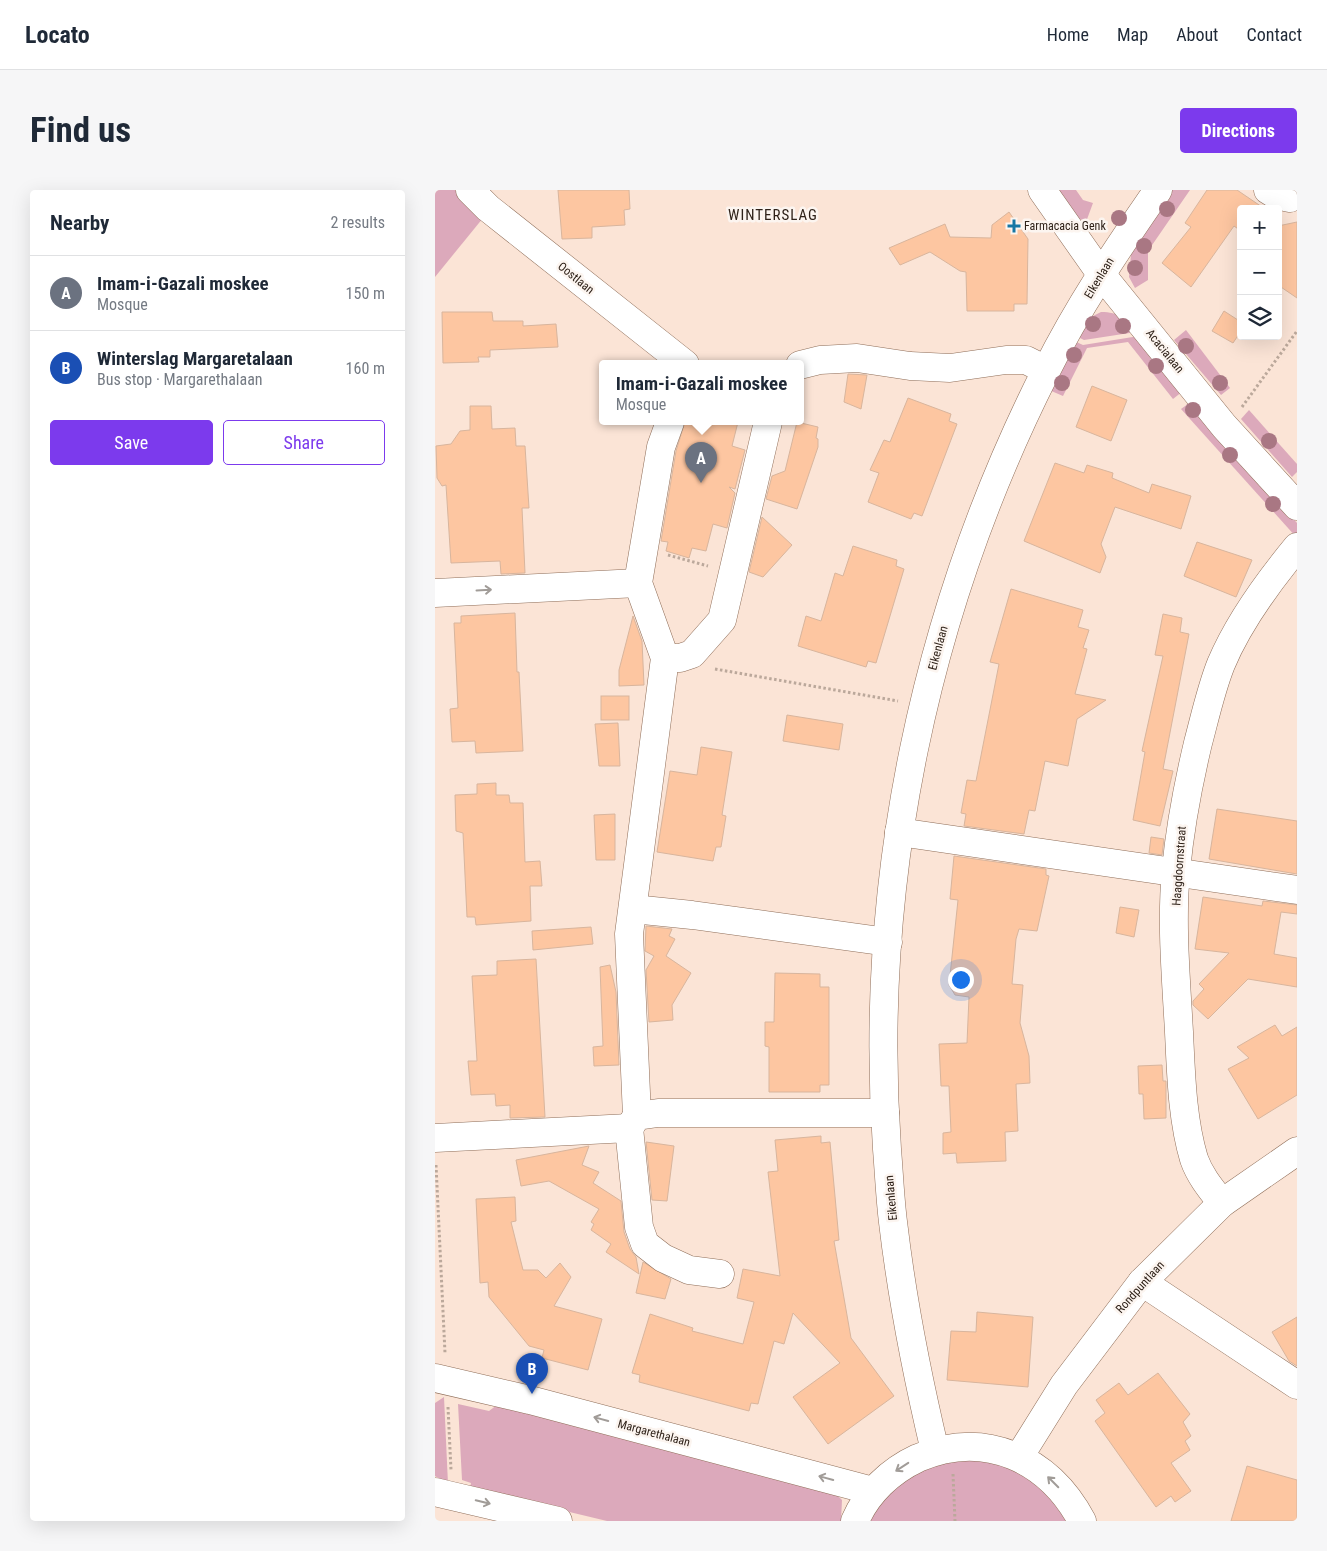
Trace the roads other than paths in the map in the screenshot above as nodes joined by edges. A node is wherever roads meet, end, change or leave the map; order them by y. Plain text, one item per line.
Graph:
1 (470, 190) edge
2 (1042, 190) edge
3 (1158, 190) edge
4 (1268, 190) edge
5 (1297, 193) edge
6 (1101, 274) junction
7 (680, 360) edge
8 (804, 364) edge
9 (1047, 370) junction
10 (669, 425) edge
11 (767, 425) edge
12 (1297, 506) edge
13 (1297, 547) edge
14 (638, 583) junction
15 (435, 593) edge
16 (665, 658) junction
17 (899, 832) junction
18 (1176, 871) junction
19 (1297, 890) edge
20 (633, 909) junction
21 (875, 941) junction
22 (885, 1113) junction
23 (633, 1122) junction
24 (435, 1138) edge
25 (1297, 1151) edge
26 (1222, 1203) junction
27 (720, 1274) dead end
28 (1142, 1282) junction
29 (442, 1370) edge
30 (1297, 1385) edge
31 (1019, 1458) junction
32 (944, 1459) junction
33 (873, 1491) junction
34 (444, 1494) edge
35 (559, 1521) edge
36 (855, 1521) edge
37 (1082, 1521) edge

1 - 7 street, Oostlaan
2 - 6 street, Acacialaan
3 - 6 street, Eikenlaan
4 - 5 street
6 - 9 street, Eikenlaan
6 - 12 street, Acacialaan
8 - 9 street
9 - 17 street, Eikenlaan
10 - 14 street
11 - 16 street
13 - 18 street, Haagdoornstraat
15 -> 14 street
14 - 16 street
16 - 20 street
17 - 18 street
17 - 21 street, Eikenlaan
18 - 19 street
18 - 26 street, Haagdoornstraat
20 - 21 street
20 - 23 street
21 - 22 street, Eikenlaan
22 - 23 street
22 - 32 street, Eikenlaan
23 - 24 street
23 - 27 street
25 - 26 street, Rondpuntlaan
26 - 28 street, Rondpuntlaan
28 - 30 street
28 - 31 street, Rondpuntlaan
33 -> 29 street, Margarethalaan
31 - 32 street
37 -> 31 street
32 -> 33 street
33 - 36 street
34 -> 35 street

